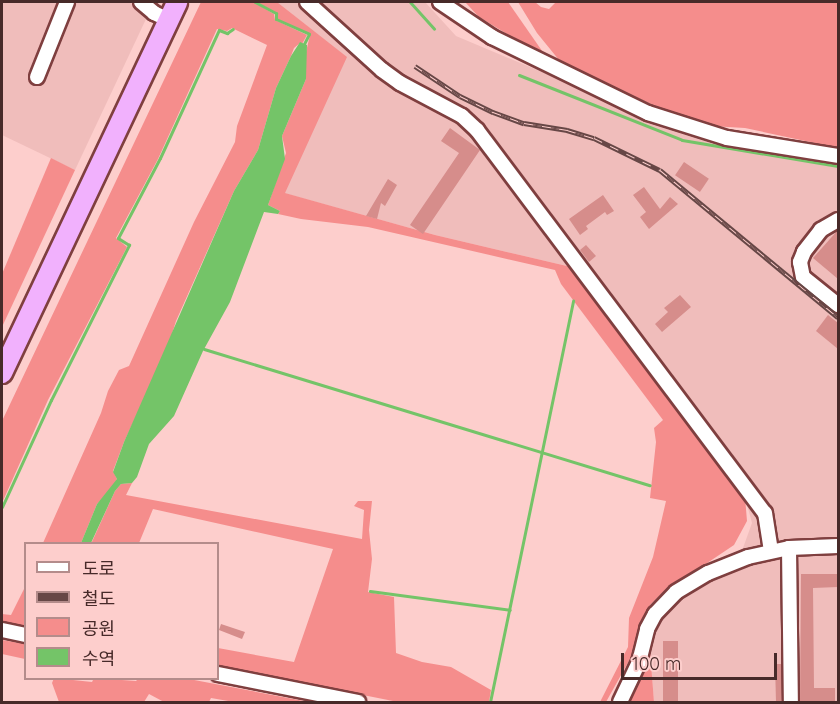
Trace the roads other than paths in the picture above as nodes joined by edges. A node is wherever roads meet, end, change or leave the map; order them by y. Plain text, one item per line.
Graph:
1 (67, 2) edge
2 (141, 2) edge
3 (177, 2) edge
4 (307, 2) edge
5 (440, 2) edge
6 (169, 20) junction
7 (37, 77) dead end
8 (838, 156) edge
9 (838, 220) edge
10 (838, 305) edge
11 (2, 373) edge
12 (838, 546) edge
13 (789, 548) junction
14 (771, 550) junction
15 (2, 630) edge
16 (24, 635) edge
17 (219, 674) edge
18 (358, 702) edge
19 (620, 702) edge
20 (791, 702) edge

1 - 7 street
2 - 6 street
3 - 6 highway
4 - 14 street
5 - 8 street
6 - 11 highway
9 - 10 street
12 - 13 street
13 - 14 street
13 - 20 street
14 - 19 street
15 - 16 street
17 - 18 street

